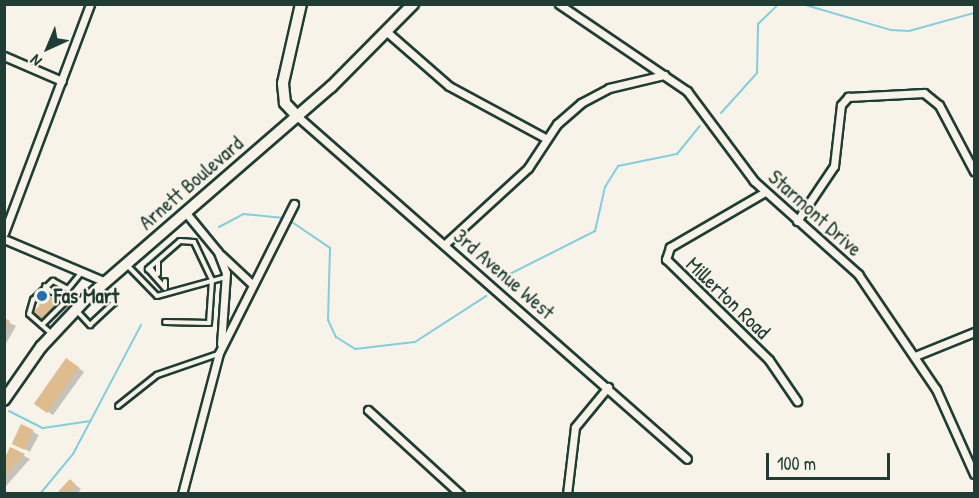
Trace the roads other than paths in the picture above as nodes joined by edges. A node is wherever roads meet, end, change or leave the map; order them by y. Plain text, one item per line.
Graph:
1 (301, 4) edge
2 (413, 4) edge
3 (559, 4) edge
4 (90, 5) edge
5 (387, 32) junction
6 (4, 56) edge
7 (664, 75) junction
8 (62, 81) junction
9 (297, 116) junction
10 (547, 139) junction
11 (975, 171) edge
12 (765, 192) junction
13 (293, 207) dead end
14 (186, 213) junction
15 (797, 221) junction
16 (4, 233) edge
17 (4, 239) edge
18 (444, 245) junction
19 (218, 252) junction
20 (158, 261) junction
21 (126, 264) junction
22 (150, 267) junction
23 (82, 271) junction
24 (226, 276) junction
25 (212, 280) junction
26 (164, 282) dead end
27 (252, 284) junction
28 (102, 285) junction
29 (45, 286) junction
30 (165, 288) junction
31 (68, 289) junction
32 (52, 292) dead end
33 (168, 293) junction
34 (70, 297) junction
35 (32, 302) junction
36 (38, 307) dead end
37 (77, 308) junction
38 (165, 322) dead end
39 (42, 325) junction
40 (975, 332) edge
41 (52, 334) junction
42 (219, 353) junction
43 (915, 356) junction
44 (608, 387) junction
45 (4, 400) edge
46 (797, 401) dead end
47 (118, 406) dead end
48 (368, 410) dead end
49 (687, 459) dead end
50 (974, 470) edge
51 (182, 494) edge
52 (460, 494) edge
53 (567, 494) edge

1 - 9 main road
2 - 5 main road, Arnett Boulevard
3 - 7 street, Starmont Drive
4 - 8 street
5 - 9 main road, Arnett Boulevard
5 - 10 street
6 - 8 street
7 - 10 street
7 - 12 street, Starmont Drive
8 - 16 street
9 - 14 main road, Arnett Boulevard
9 - 18 street, 3rd Avenue West
10 - 18 street
11 - 15 street
12 - 15 street, Starmont Drive
12 - 46 street, Millerton Road
13 - 27 street
14 - 19 street
14 - 21 main road, Arnett Boulevard
15 - 43 street, Starmont Drive
17 - 23 street
18 - 44 street, 3rd Avenue West
19 - 24 street
19 - 27 street
20 - 22 lane
20 - 22 lane
20 - 25 lane
21 - 28 main road, Arnett Boulevard
21 - 33 lane
22 - 30 lane
23 - 28 street
23 - 31 lane
24 - 25 lane
24 - 42 street
25 - 33 lane
25 - 38 lane
26 - 30 lane
27 - 42 street
28 - 37 main road, Arnett Boulevard
28 - 37 lane
29 - 31 lane
29 - 32 lane
29 - 35 lane
30 - 33 lane
31 - 34 lane
34 - 37 lane
34 - 39 lane
35 - 36 lane
35 - 39 lane
37 - 41 main road, Arnett Boulevard
39 - 41 lane
40 - 43 street
41 - 45 main road, Arnett Boulevard
42 - 47 lane
42 - 51 street
43 - 50 street, Starmont Drive
44 - 49 street, 3rd Avenue West
44 - 53 street
48 - 52 street

